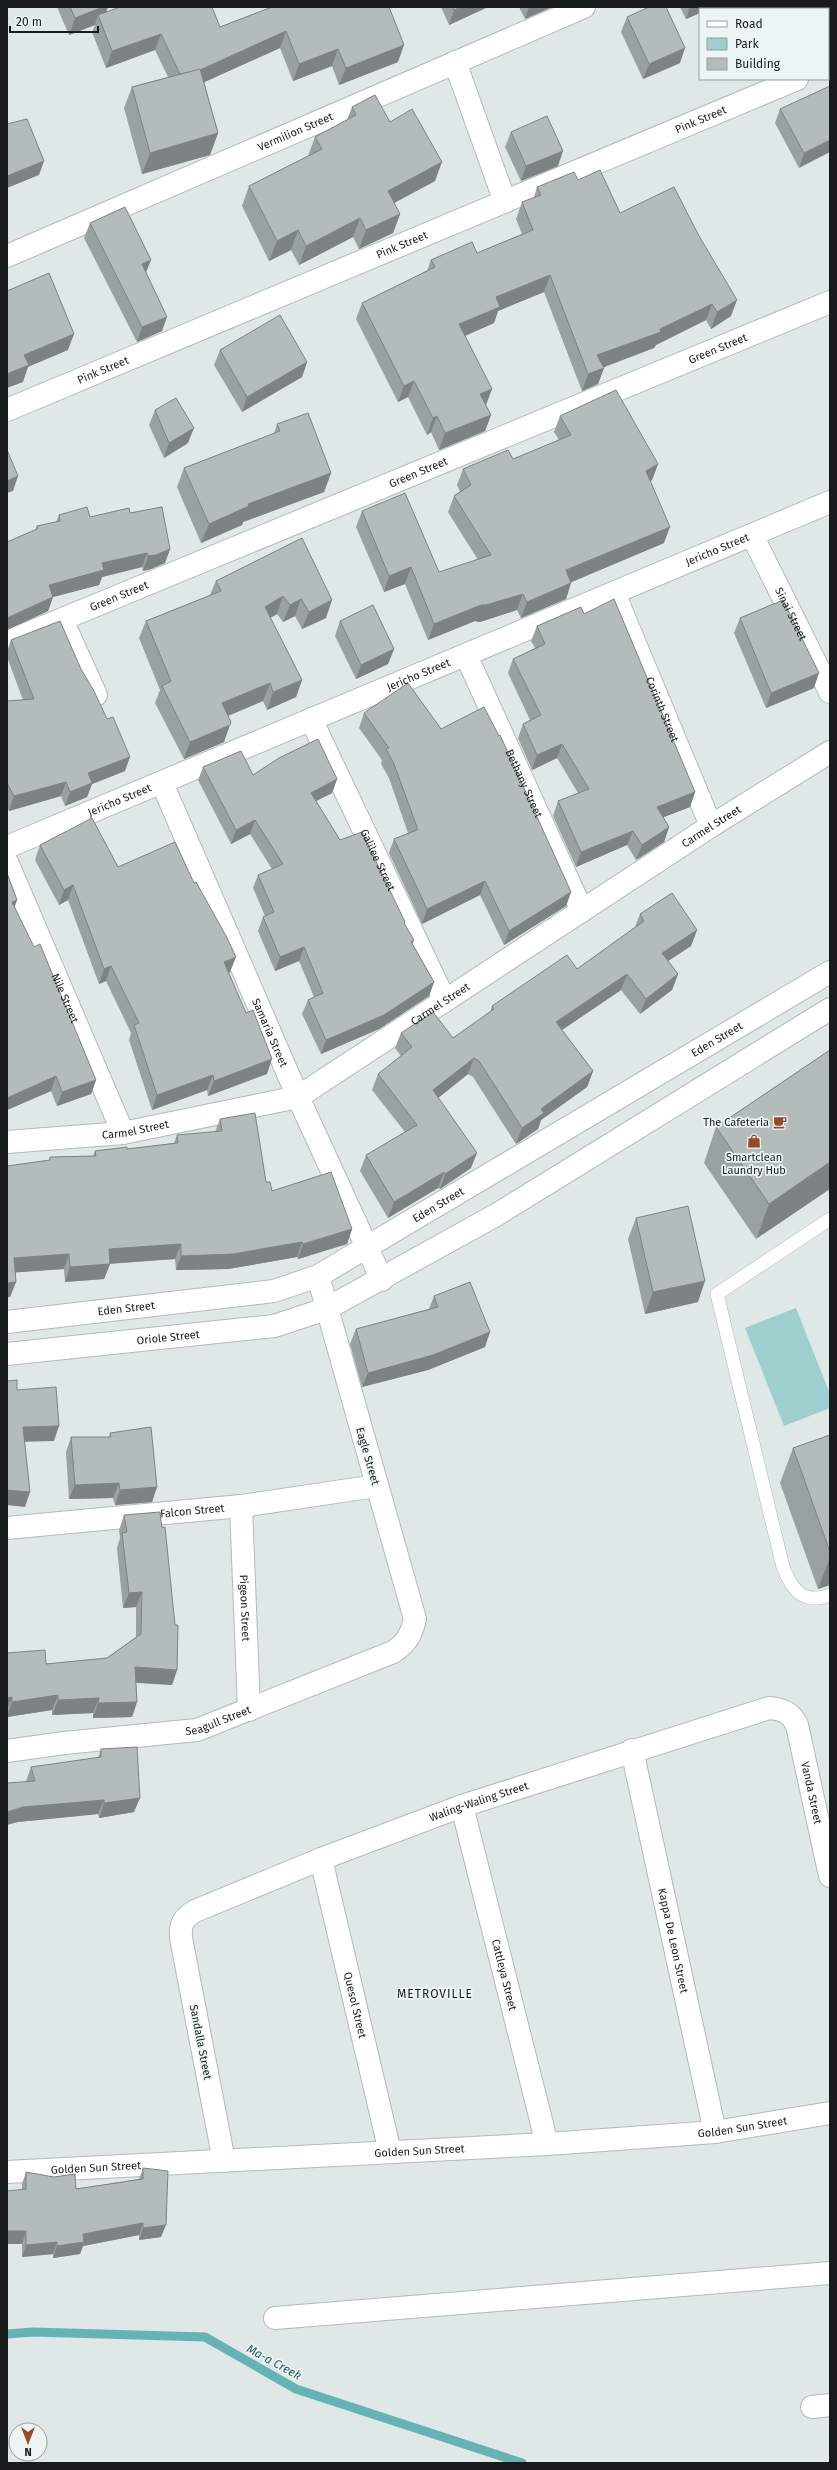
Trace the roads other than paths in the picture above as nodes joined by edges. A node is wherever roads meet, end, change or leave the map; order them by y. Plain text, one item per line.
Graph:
1 (584, 7) edge
2 (455, 62) junction
3 (795, 80) edge
4 (505, 202) junction
5 (7, 256) edge
6 (830, 302) edge
7 (7, 410) edge
8 (830, 502) edge
9 (752, 535) junction
10 (614, 593) junction
11 (62, 620) junction
12 (7, 642) edge
13 (466, 655) junction
14 (830, 692) edge
15 (96, 694) edge
16 (311, 719) junction
17 (830, 752) edge
18 (162, 783) junction
19 (711, 826) junction
20 (7, 847) edge
21 (7, 862) edge
22 (582, 911) junction
23 (830, 972) edge
24 (445, 1001) junction
25 (830, 1009) edge
26 (298, 1097) junction
27 (123, 1133) junction
28 (7, 1142) edge
29 (830, 1219) edge
30 (367, 1249) junction
31 (318, 1276) junction
32 (382, 1280) junction
33 (326, 1309) junction
34 (7, 1322) edge
35 (7, 1354) edge
36 (376, 1486) junction
37 (241, 1506) junction
38 (7, 1528) edge
39 (830, 1595) edge
40 (411, 1635) joint
41 (249, 1710) junction
42 (786, 1712) joint
43 (632, 1750) junction
44 (7, 1751) edge
45 (462, 1806) junction
46 (321, 1859) junction
47 (830, 1876) edge
48 (181, 1922) joint
49 (830, 2113) edge
50 (715, 2132) junction
51 (547, 2144) junction
52 (390, 2152) junction
53 (224, 2161) junction
54 (7, 2172) edge
55 (830, 2273) edge
56 (275, 2318) dead end

1 - 2 street, Vermilion Street
2 - 4 street
2 - 5 street, Vermilion Street
3 - 4 street, Pink Street
4 - 7 street, Pink Street
6 - 11 street, Green Street
8 - 9 street, Jericho Street
9 - 10 street, Jericho Street
9 - 14 street, Sinai Street
10 - 13 street, Jericho Street
10 - 19 street, Corinth Street
11 - 12 street, Green Street
11 - 15 street
13 - 16 street, Jericho Street
13 - 22 street, Bethany Street
16 - 18 street, Jericho Street
16 - 24 street, Galilee Street
17 - 19 street, Carmel Street
18 - 20 street, Jericho Street
18 - 26 street, Samaria Street
19 - 22 street, Carmel Street
21 - 27 street, Nile Street
22 - 24 street, Carmel Street
23 - 30 street, Eden Street
24 - 26 street, Carmel Street
25 - 32 street
26 - 27 street, Carmel Street
26 - 30 street, Samaria Street
27 - 28 street, Carmel Street
29 - 39 lane
30 - 31 street, Eden Street
30 - 32 street, Samaria Street
31 - 33 street, Eagle Street
31 - 34 street, Eden Street
32 - 33 street
33 - 35 street, Oriole Street
33 - 36 street, Eagle Street
36 - 37 street, Falcon Street
36 - 40 street, Eagle Street
37 - 38 street, Falcon Street
37 - 41 street, Pigeon Street
40 - 41 street, Seagull Street
41 - 44 street, Seagull Street
42 - 43 street, Waling-Waling Street
42 - 47 street, Vanda Street
43 - 45 street, Waling-Waling Street
43 - 50 street, Kappa De Leon Street
45 - 46 street, Waling-Waling Street
45 - 51 street, Cattleya Street
46 - 48 street, Waling-Waling Street
46 - 52 street, Quesol Street
48 - 53 street, Sandalla Street
49 - 50 street, Golden Sun Street
50 - 51 street, Golden Sun Street
51 - 52 street, Golden Sun Street
52 - 53 street, Golden Sun Street
53 - 54 street, Golden Sun Street
55 - 56 street

